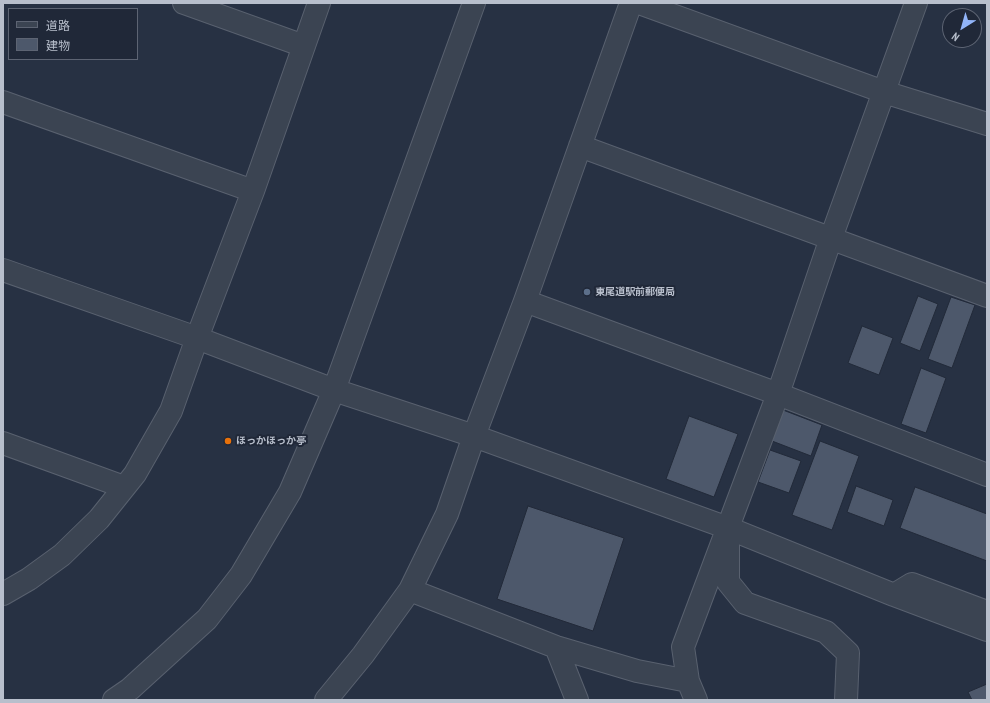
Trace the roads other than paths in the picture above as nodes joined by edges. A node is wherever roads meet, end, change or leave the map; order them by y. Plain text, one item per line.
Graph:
1 (184, 3) edge
2 (319, 3) edge
3 (474, 3) edge
4 (631, 3) edge
5 (639, 3) edge
6 (916, 3) edge
7 (304, 46) junction
8 (884, 92) junction
9 (3, 102) edge
10 (987, 124) edge
11 (580, 146) junction
12 (253, 191) junction
13 (831, 238) junction
14 (3, 270) edge
15 (987, 296) edge
16 (525, 301) junction
17 (197, 338) junction
18 (334, 390) junction
19 (778, 394) junction
20 (474, 436) junction
21 (3, 443) edge
22 (987, 475) edge
23 (124, 487) junction
24 (728, 528) junction
25 (410, 590) junction
26 (3, 594) edge
27 (894, 595) junction
28 (987, 612) edge
29 (987, 630) edge
30 (556, 647) junction
31 (692, 690) edge
32 (114, 700) edge
33 (326, 700) edge
34 (577, 700) edge
35 (846, 700) edge

1 - 7 street
2 - 7 street
3 - 18 street
4 - 11 street
5 - 8 street
6 - 8 street
7 - 12 street
8 - 10 street
8 - 13 street
9 - 12 street
11 - 13 street
11 - 16 street
12 - 17 street
13 - 15 street
13 - 19 street
14 - 17 street
16 - 19 street
16 - 20 street
17 - 18 street
17 - 23 street
18 - 20 street
18 - 32 street
19 - 22 street
19 - 24 street
20 - 24 street
20 - 25 street
21 - 23 street
23 - 26 street
24 - 27 street
24 - 31 street
24 - 35 street
25 - 30 street
25 - 33 street
27 - 28 street
27 - 29 street
30 - 31 street
30 - 34 street

